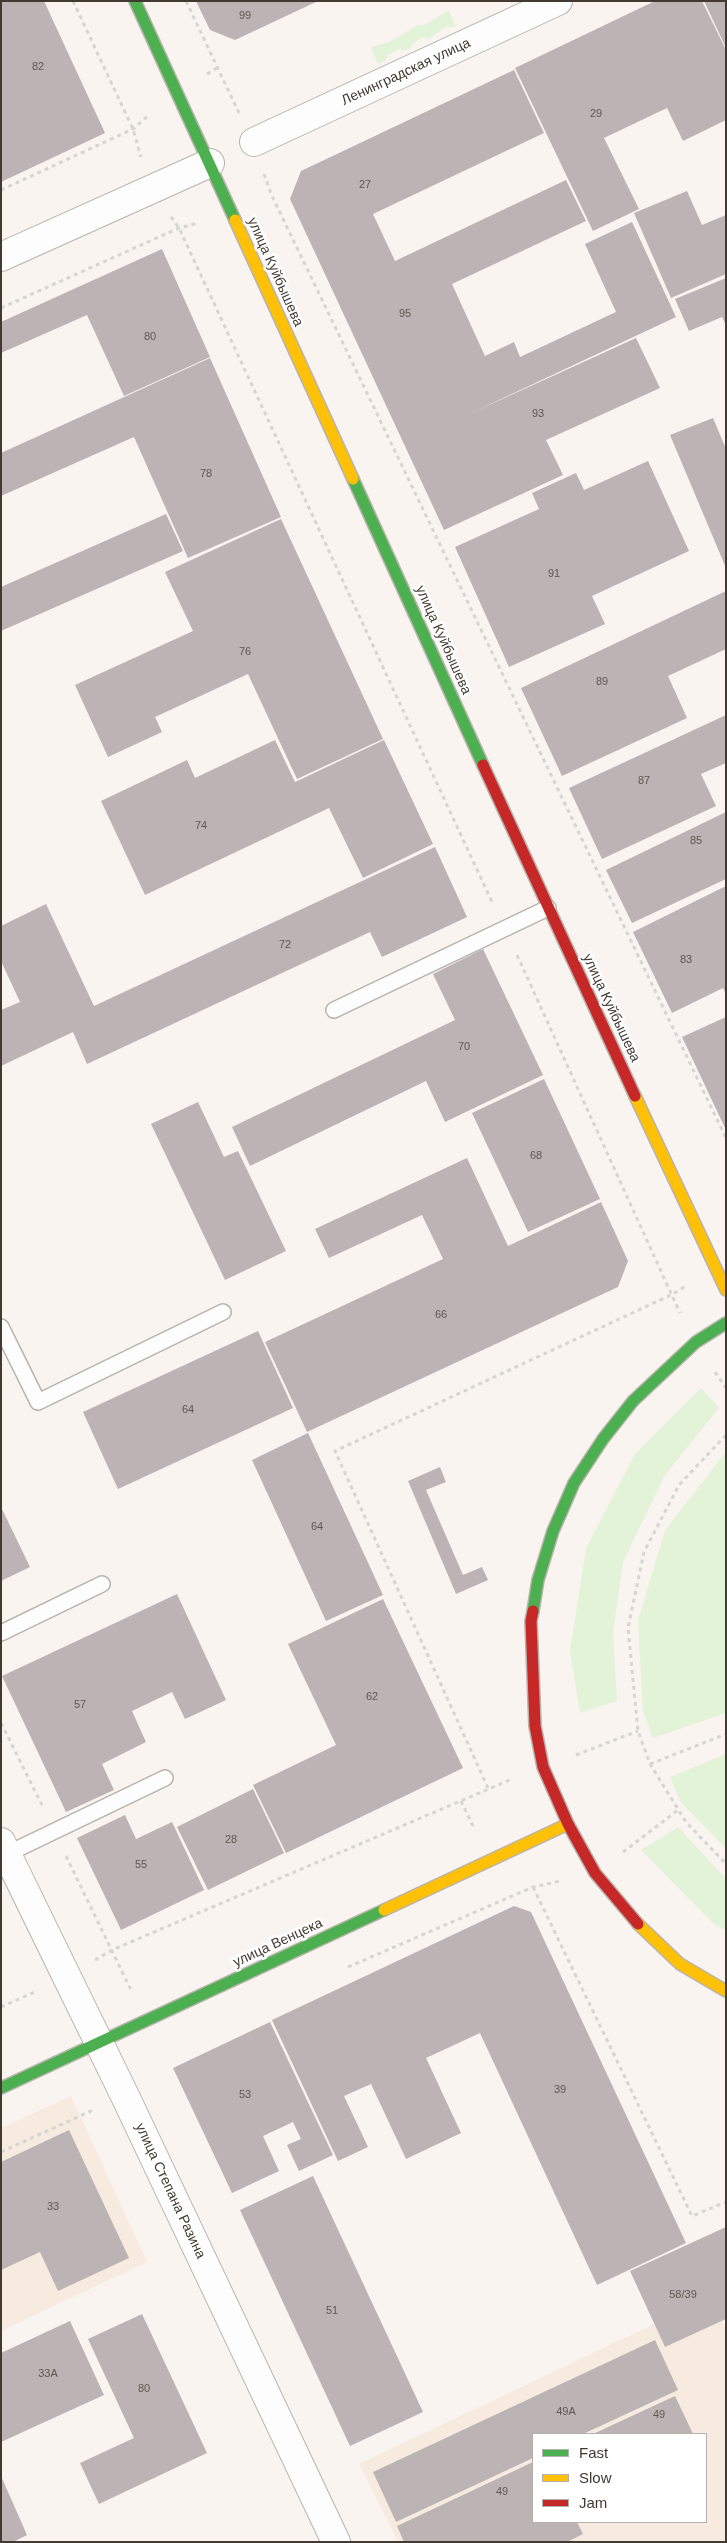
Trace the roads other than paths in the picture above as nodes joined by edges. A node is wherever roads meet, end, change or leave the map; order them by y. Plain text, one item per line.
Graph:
1 (135, 1) edge
2 (558, 1) edge
3 (254, 142) road end
4 (210, 163) junction
5 (1, 257) edge
6 (548, 908) junction
7 (334, 1010) dead end
8 (726, 1290) edge
9 (224, 1312) dead end
10 (726, 1323) edge
11 (1, 1327) edge
12 (102, 1584) dead end
13 (1, 1633) edge
14 (165, 1778) dead end
15 (568, 1824) junction
16 (4, 1848) edge
17 (726, 1991) edge
18 (99, 2044) junction
19 (1, 2088) edge
20 (336, 2542) edge

1 - 4 main road, улица Куйбышева
2 - 3 street, Ленинградская улица
4 - 5 street
4 - 6 main road, улица Куйбышева
6 - 7 lane
6 - 8 main road, улица Куйбышева
9 - 11 lane
10 - 15 main road
12 - 13 lane
14 - 16 lane
15 - 17 main road
15 - 18 main road, улица Венцека
16 - 18 street, улица Степана Разина
18 - 19 main road, улица Венцека
18 - 20 street, улица Степана Разина

